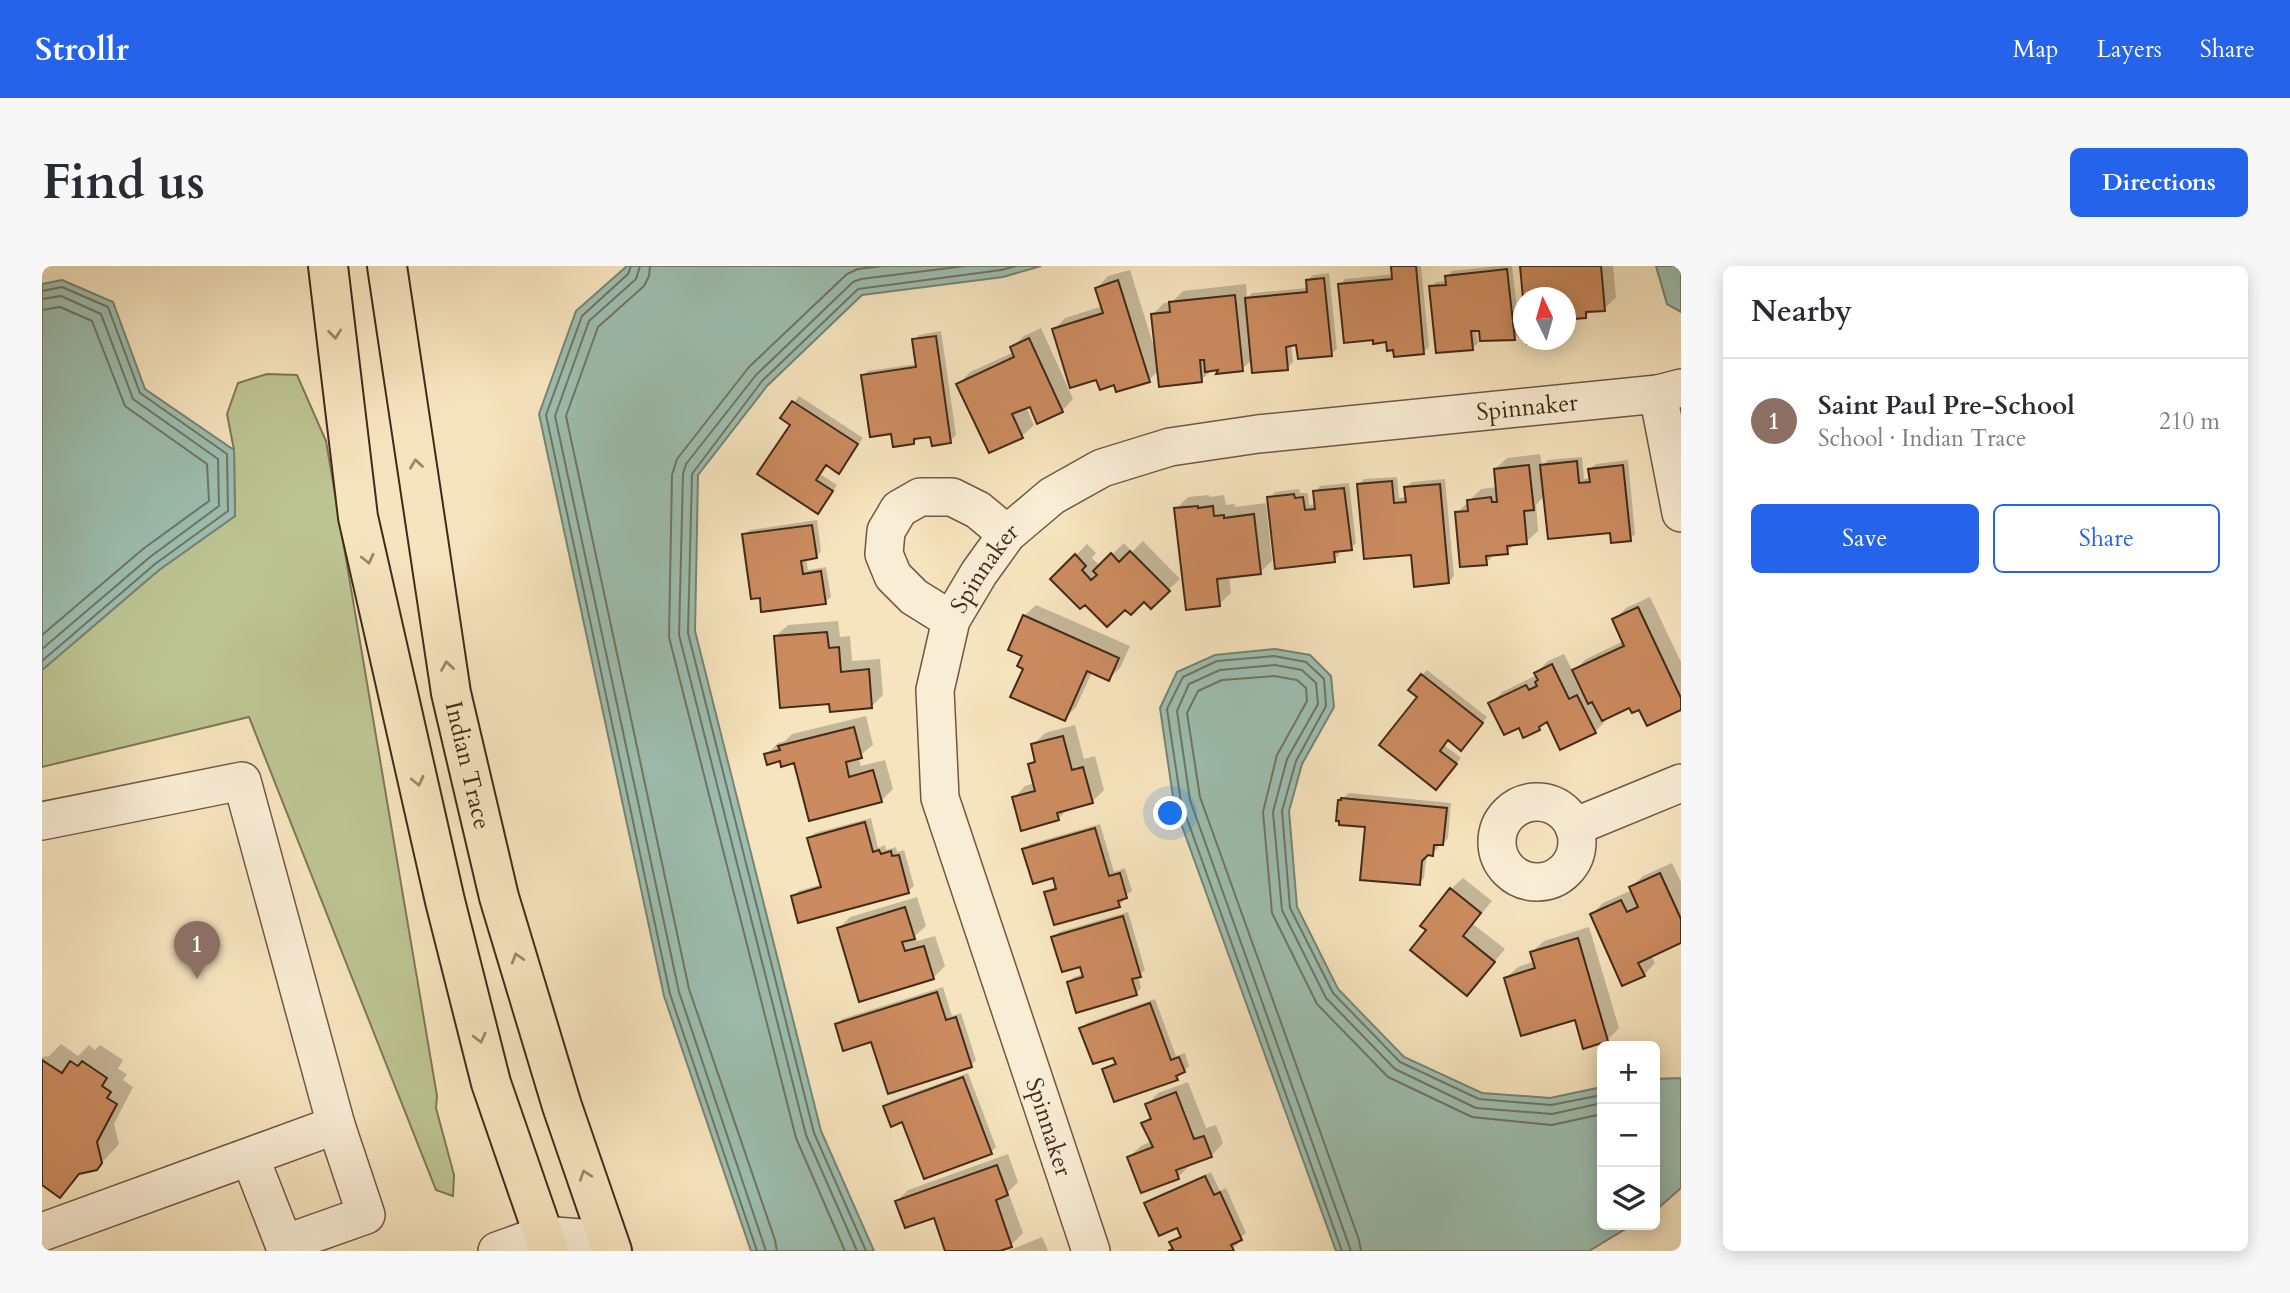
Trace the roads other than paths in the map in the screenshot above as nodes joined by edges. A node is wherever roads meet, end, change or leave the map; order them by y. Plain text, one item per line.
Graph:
1 (328, 266) edge
2 (387, 266) edge
3 (1670, 391) edge
4 (1681, 513) edge
5 (1007, 534) junction
6 (951, 620) junction
7 (1681, 783) edge
8 (42, 821) edge
9 (1574, 827) dead end
10 (336, 1125) junction
11 (250, 1157) junction
12 (42, 1232) edge
13 (546, 1243) edge
14 (605, 1247) edge
15 (288, 1248) edge
16 (497, 1251) edge
17 (1091, 1251) edge

1 -> 13 main road
14 -> 2 main road, Indian Trace
3 - 4 street, Spinnaker
3 - 5 street, Spinnaker
5 - 6 street, Spinnaker
5 - 6 street
6 - 17 street, Spinnaker
7 - 9 street
8 - 10 street
10 - 11 street
10 - 15 street
11 - 12 street
11 - 15 street
13 - 14 street
13 - 16 street

